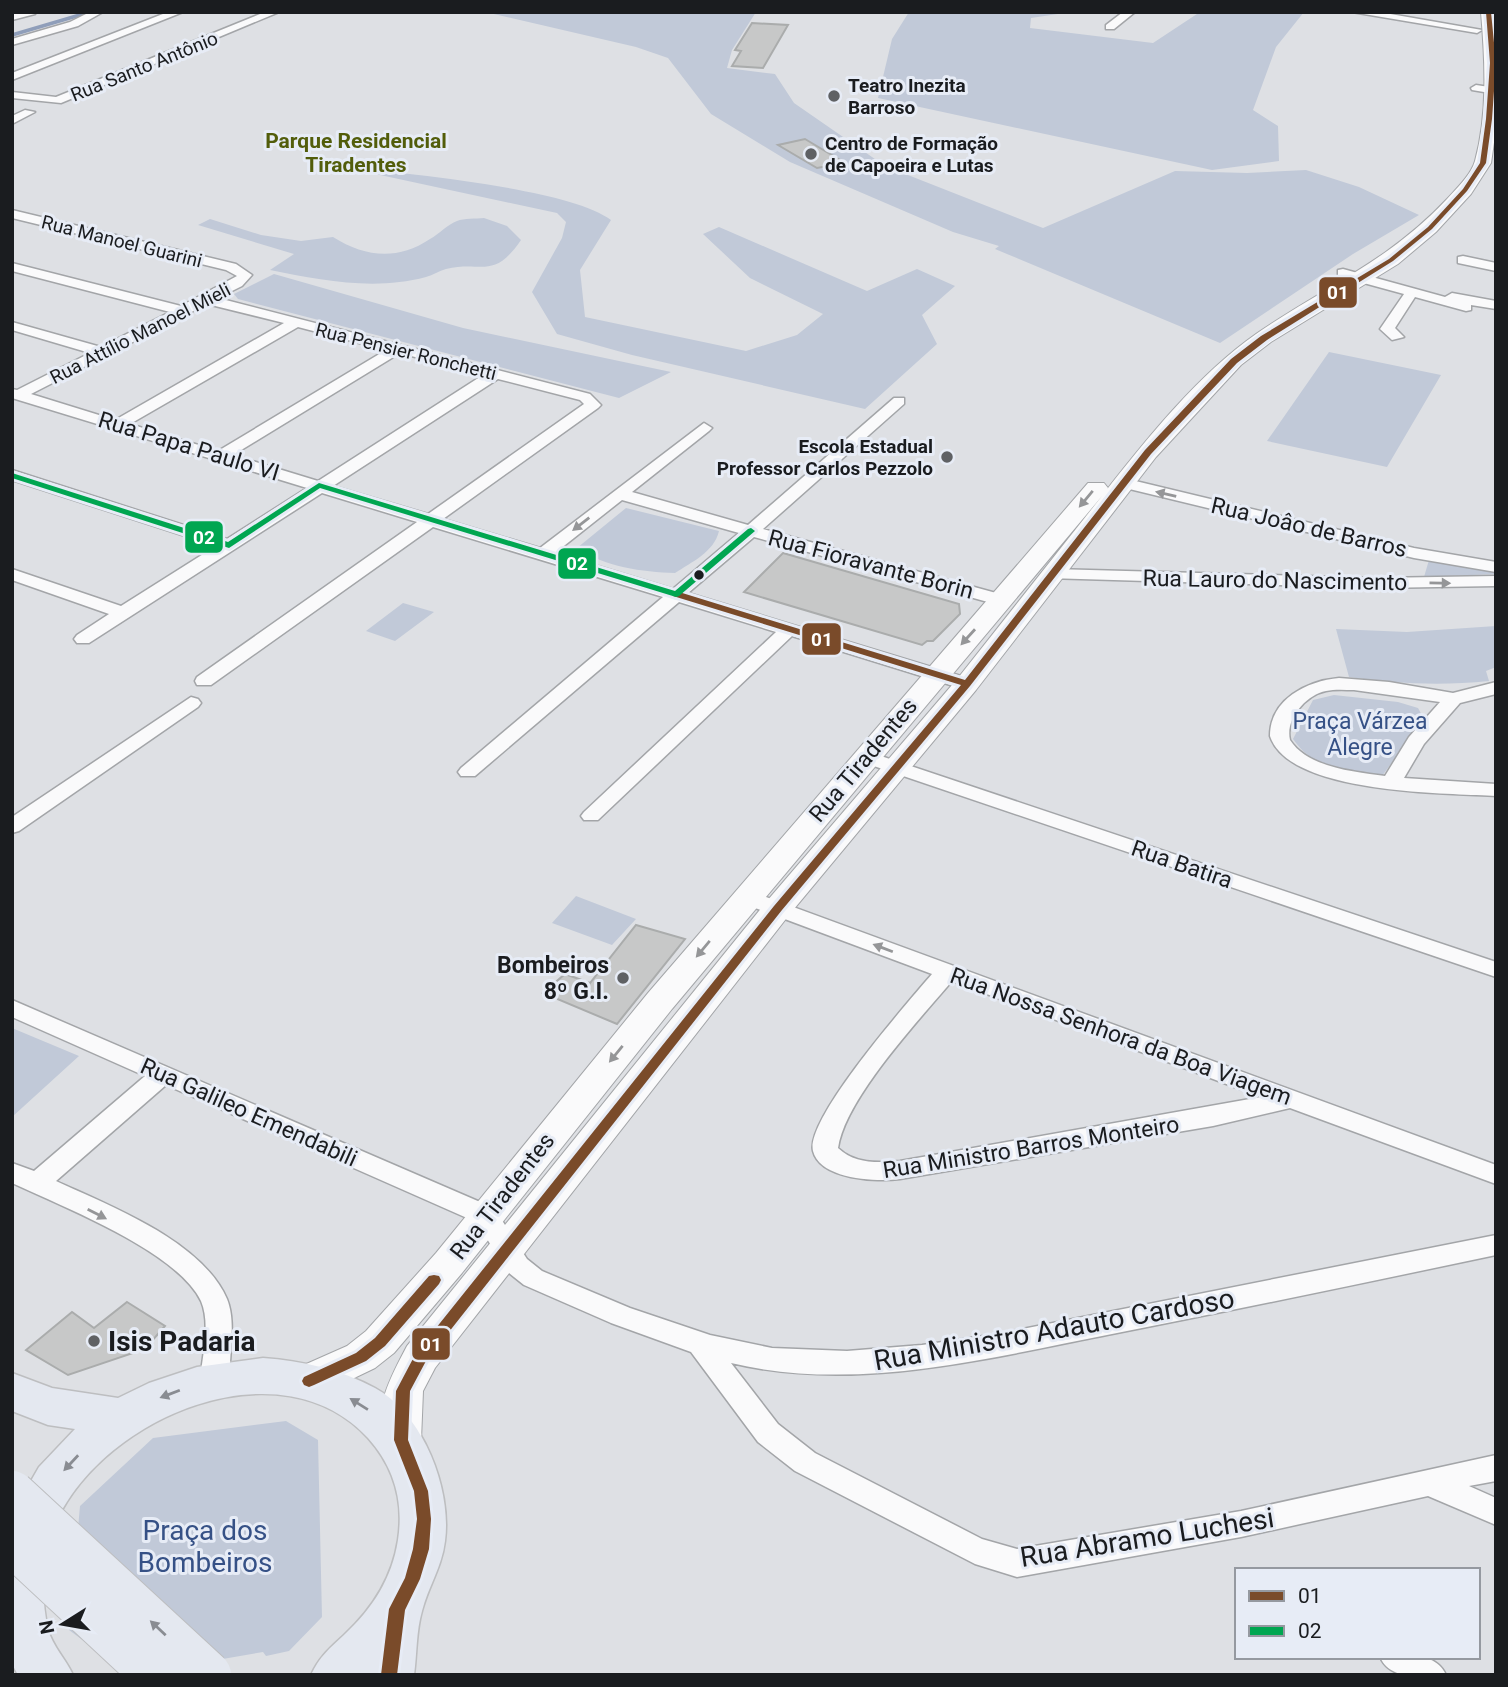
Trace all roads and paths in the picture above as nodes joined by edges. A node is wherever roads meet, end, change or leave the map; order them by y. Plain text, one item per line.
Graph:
1 (31, 12) edge
2 (98, 12) edge
3 (178, 12) edge
4 (274, 12) edge
5 (1130, 12) edge
6 (1357, 12) edge
7 (1411, 12) edge
8 (1432, 12) edge
9 (1476, 12) edge
10 (1488, 12) edge
11 (12, 17) edge
12 (1110, 27) dead end
13 (1490, 37) edge
14 (12, 42) edge
15 (12, 77) edge
16 (12, 94) edge
17 (1486, 94) edge
18 (12, 108) edge
19 (12, 121) edge
20 (1468, 141) dead end
21 (1460, 168) dead end
22 (12, 214) edge
23 (1431, 217) junction
24 (1463, 260) dead end
25 (12, 267) edge
26 (231, 267) joint
27 (1496, 267) edge
28 (1351, 276) junction
29 (1413, 290) junction
30 (1433, 295) junction
31 (206, 299) junction
32 (1496, 305) edge
33 (1466, 307) dead end
34 (183, 311) junction
35 (295, 323) junction
36 (12, 326) edge
37 (1397, 337) dead end
38 (397, 349) junction
39 (104, 352) junction
40 (495, 374) junction
41 (15, 394) edge
42 (899, 401) dead end
43 (1182, 402) junction
44 (117, 425) junction
45 (704, 428) dead end
46 (221, 456) junction
47 (12, 475) edge
48 (1123, 483) junction
49 (319, 485) junction
50 (619, 494) junction
51 (433, 521) junction
52 (751, 531) junction
53 (229, 545) junction
54 (1414, 552) junction
55 (543, 554) junction
56 (1496, 567) edge
57 (12, 574) edge
58 (1053, 574) junction
59 (1496, 581) edge
60 (1397, 583) junction
61 (677, 594) junction
62 (1001, 600) junction
63 (123, 613) junction
64 (789, 629) junction
65 (83, 639) dead end
66 (936, 673) junction
67 (204, 681) dead end
68 (967, 684) junction
69 (1496, 688) edge
70 (1453, 699) junction
71 (191, 703) dead end
72 (882, 763) junction
73 (468, 772) dead end
74 (1392, 781) junction
75 (1496, 790) edge
76 (590, 816) dead end
77 (12, 827) edge
78 (747, 897) junction
79 (778, 908) junction
80 (1496, 970) edge
81 (947, 972) junction
82 (660, 1001) junction
83 (12, 1008) edge
84 (694, 1015) junction
85 (163, 1074) junction
86 (1292, 1099) junction
87 (1496, 1175) edge
88 (24, 1178) edge
89 (485, 1215) junction
90 (1496, 1245) edge
91 (506, 1247) junction
92 (702, 1346) junction
93 (214, 1381) junction
94 (309, 1381) junction
95 (12, 1391) edge
96 (122, 1418) junction
97 (401, 1440) junction
98 (1496, 1468) edge
99 (1433, 1484) junction
100 (12, 1494) edge
101 (1496, 1512) edge
102 (15, 1600) edge
103 (397, 1609) junction
104 (1400, 1659) edge
105 (48, 1675) edge
106 (155, 1675) edge
107 (208, 1675) edge
108 (336, 1675) edge
109 (388, 1675) edge
110 (1430, 1675) edge

1 - 11 street
2 - 14 street
3 - 15 street
4 - 16 street, Rua Santo Antônio
5 - 12 street
6 - 13 street
7 - 8 street
9 - 13 street, Rua Tiradentes
10 - 13 street, Rua Tiradentes
13 - 17 street, Rua Tiradentes
17 - 20 street, Rua Tiradentes
17 - 23 street, Rua Tiradentes
18 - 19 street
21 - 23 street, Rua Tiradentes
22 - 26 street, Rua Manoel Guarini
23 - 28 street, Rua Tiradentes
24 - 27 street
25 - 34 street
26 - 31 street, Rua Attílio Manoel Mieli
28 - 29 street
28 - 43 street, Rua Tiradentes
29 - 30 street
29 - 37 street
30 - 32 street
30 - 33 street
31 - 34 street, Rua Attílio Manoel Mieli
31 - 35 street, Rua Pensier Ronchetti
34 - 39 street, Rua Attílio Manoel Mieli
35 - 38 street, Rua Pensier Ronchetti
35 - 44 street
36 - 39 street
38 - 40 street, Rua Pensier Ronchetti
38 - 46 street
39 - 41 street, Rua Attílio Manoel Mieli
40 - 49 street
40 - 51 street, Rua Pensier Ronchetti
41 - 44 street, Rua Papa Paulo VI
42 - 52 street
43 - 48 street, Rua Tiradentes
43 -> 62 street, Rua Tiradentes
44 - 46 street, Rua Papa Paulo VI
45 - 50 street
46 - 49 street, Rua Papa Paulo VI
47 - 53 street
54 -> 48 street, Rua Joâo de Barros
48 - 58 street, Rua Tiradentes
49 - 51 street, Rua Papa Paulo VI
49 - 53 street
50 - 52 street, Rua Fioravante Borin
50 -> 55 street
51 - 55 street, Rua Papa Paulo VI
51 - 67 street
52 - 61 street
52 - 62 street, Rua Fioravante Borin
53 - 63 street
54 - 56 street, Rua Joâo de Barros
54 - 60 street
55 - 61 street, Rua Papa Paulo VI
57 - 63 street
58 - 60 street, Rua Lauro do Nascimento
58 - 68 street, Rua Tiradentes
60 -> 59 street, Rua Lauro do Nascimento
61 - 64 street, Rua Papa Paulo VI
61 - 73 street
62 -> 66 street, Rua Tiradentes
63 - 65 street
64 - 66 street, Rua Papa Paulo VI
64 - 76 street
66 - 68 street, Rua Papa Paulo VI
66 - 72 street, Rua Tiradentes
68 - 72 street, Rua Tiradentes
69 - 70 street
70 - 74 street
70 - 74 street
71 - 77 street
72 - 78 street, Rua Tiradentes
72 - 79 street, Rua Tiradentes
72 - 80 street, Rua Batira
74 - 75 street
78 - 79 street, Rua Nossa Senhora da Boa Viagem
78 -> 82 street, Rua Tiradentes
81 -> 79 street, Rua Nossa Senhora da Boa Viagem
79 - 84 street, Rua Tiradentes
81 - 86 street, Rua Nossa Senhora da Boa Viagem
81 - 86 street, Rua Ministro Barros Monteiro
82 - 84 street
82 -> 89 street, Rua Tiradentes
83 - 85 street, Rua Galileo Emendabili
84 - 91 street, Rua Tiradentes
85 - 88 street
85 - 89 street, Rua Galileo Emendabili
86 - 87 street, Rua Nossa Senhora da Boa Viagem
88 -> 93 street
89 - 91 street, Rua Ministro Adauto Cardoso
89 - 94 street, Rua Tiradentes
90 - 92 street, Rua Ministro Adauto Cardoso
91 - 92 street, Rua Ministro Adauto Cardoso
91 - 97 street, Rua Tiradentes
92 - 99 street, Rua Abramo Luchesi
93 - 94 main road
93 -> 96 main road
97 -> 94 main road
95 - 96 main road
96 -> 102 main road
97 - 103 main road
98 - 99 street, Rua Abramo Luchesi
99 - 101 street
107 -> 100 main road, bridge
102 - 105 main road
102 - 106 main road, bridge
103 - 108 main road
103 - 109 main road
104 - 110 street

